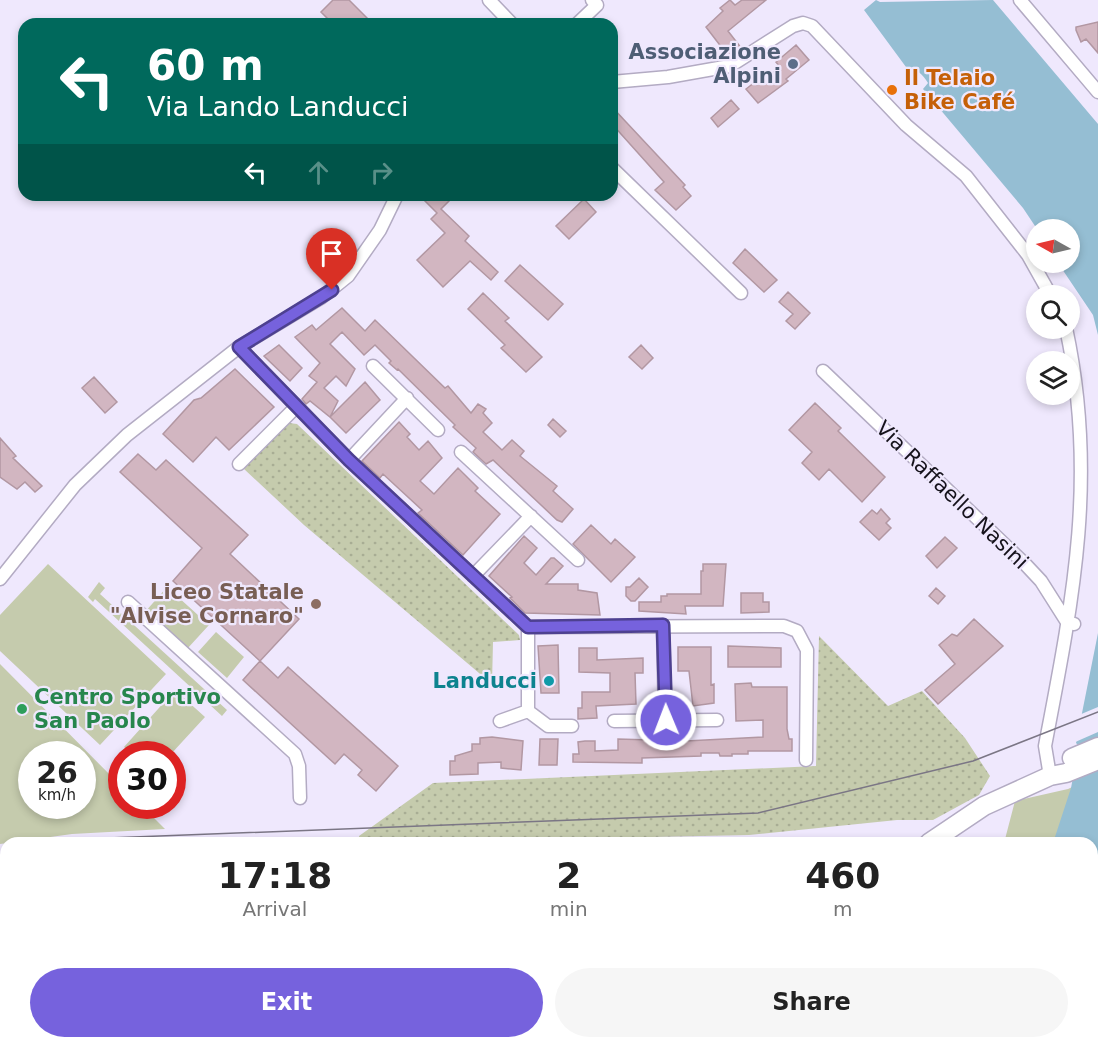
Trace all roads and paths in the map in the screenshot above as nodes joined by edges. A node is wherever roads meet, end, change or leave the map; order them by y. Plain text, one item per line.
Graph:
1 (489, 0) edge
2 (592, 0) edge
3 (1020, 0) edge
4 (506, 18) edge
5 (583, 18) edge
6 (618, 81) edge
7 (1098, 92) edge
8 (618, 174) edge
9 (394, 201) edge
10 (1045, 285) edge
11 (741, 293) dead end
12 (1070, 339) edge
13 (239, 347) junction
14 (374, 366) dead end
15 (823, 371) dead end
16 (406, 398) junction
17 (296, 407) junction
18 (438, 430) dead end
19 (1094, 440) dead end
20 (461, 452) dead end
21 (349, 460) junction
22 (239, 464) dead end
23 (531, 516) junction
24 (1092, 532) dead end
25 (578, 560) dead end
26 (473, 576) junction
27 (0, 579) edge
28 (128, 602) dead end
29 (1074, 624) junction
30 (663, 625) junction
31 (528, 627) junction
32 (528, 711) junction
33 (666, 720) junction
34 (717, 720) dead end
35 (500, 721) dead end
36 (614, 721) dead end
37 (572, 726) dead end
38 (1098, 747) edge
39 (806, 760) dead end
40 (1098, 760) edge
41 (1062, 769) junction
42 (300, 798) dead end
43 (938, 837) edge

1 - 4 street
2 - 5 street
3 - 7 street
6 - 10 street
8 - 11 street
9 - 13 street
12 - 19 street
13 - 17 street
13 - 27 street
14 - 16 street
15 - 29 street, Via Raffaello Nasini
16 - 18 street
16 - 21 street
17 - 21 street
17 - 22 street
20 - 23 street
21 - 26 street
23 - 25 street
23 - 26 street
24 - 29 street
26 - 31 street
28 - 42 street
29 - 41 street
30 - 31 street
30 - 33 street
30 - 39 street
31 - 32 street
32 - 35 street
32 - 37 street
33 - 34 street
33 - 36 street
38 - 41 main road
40 - 41 main road
41 - 43 main road

